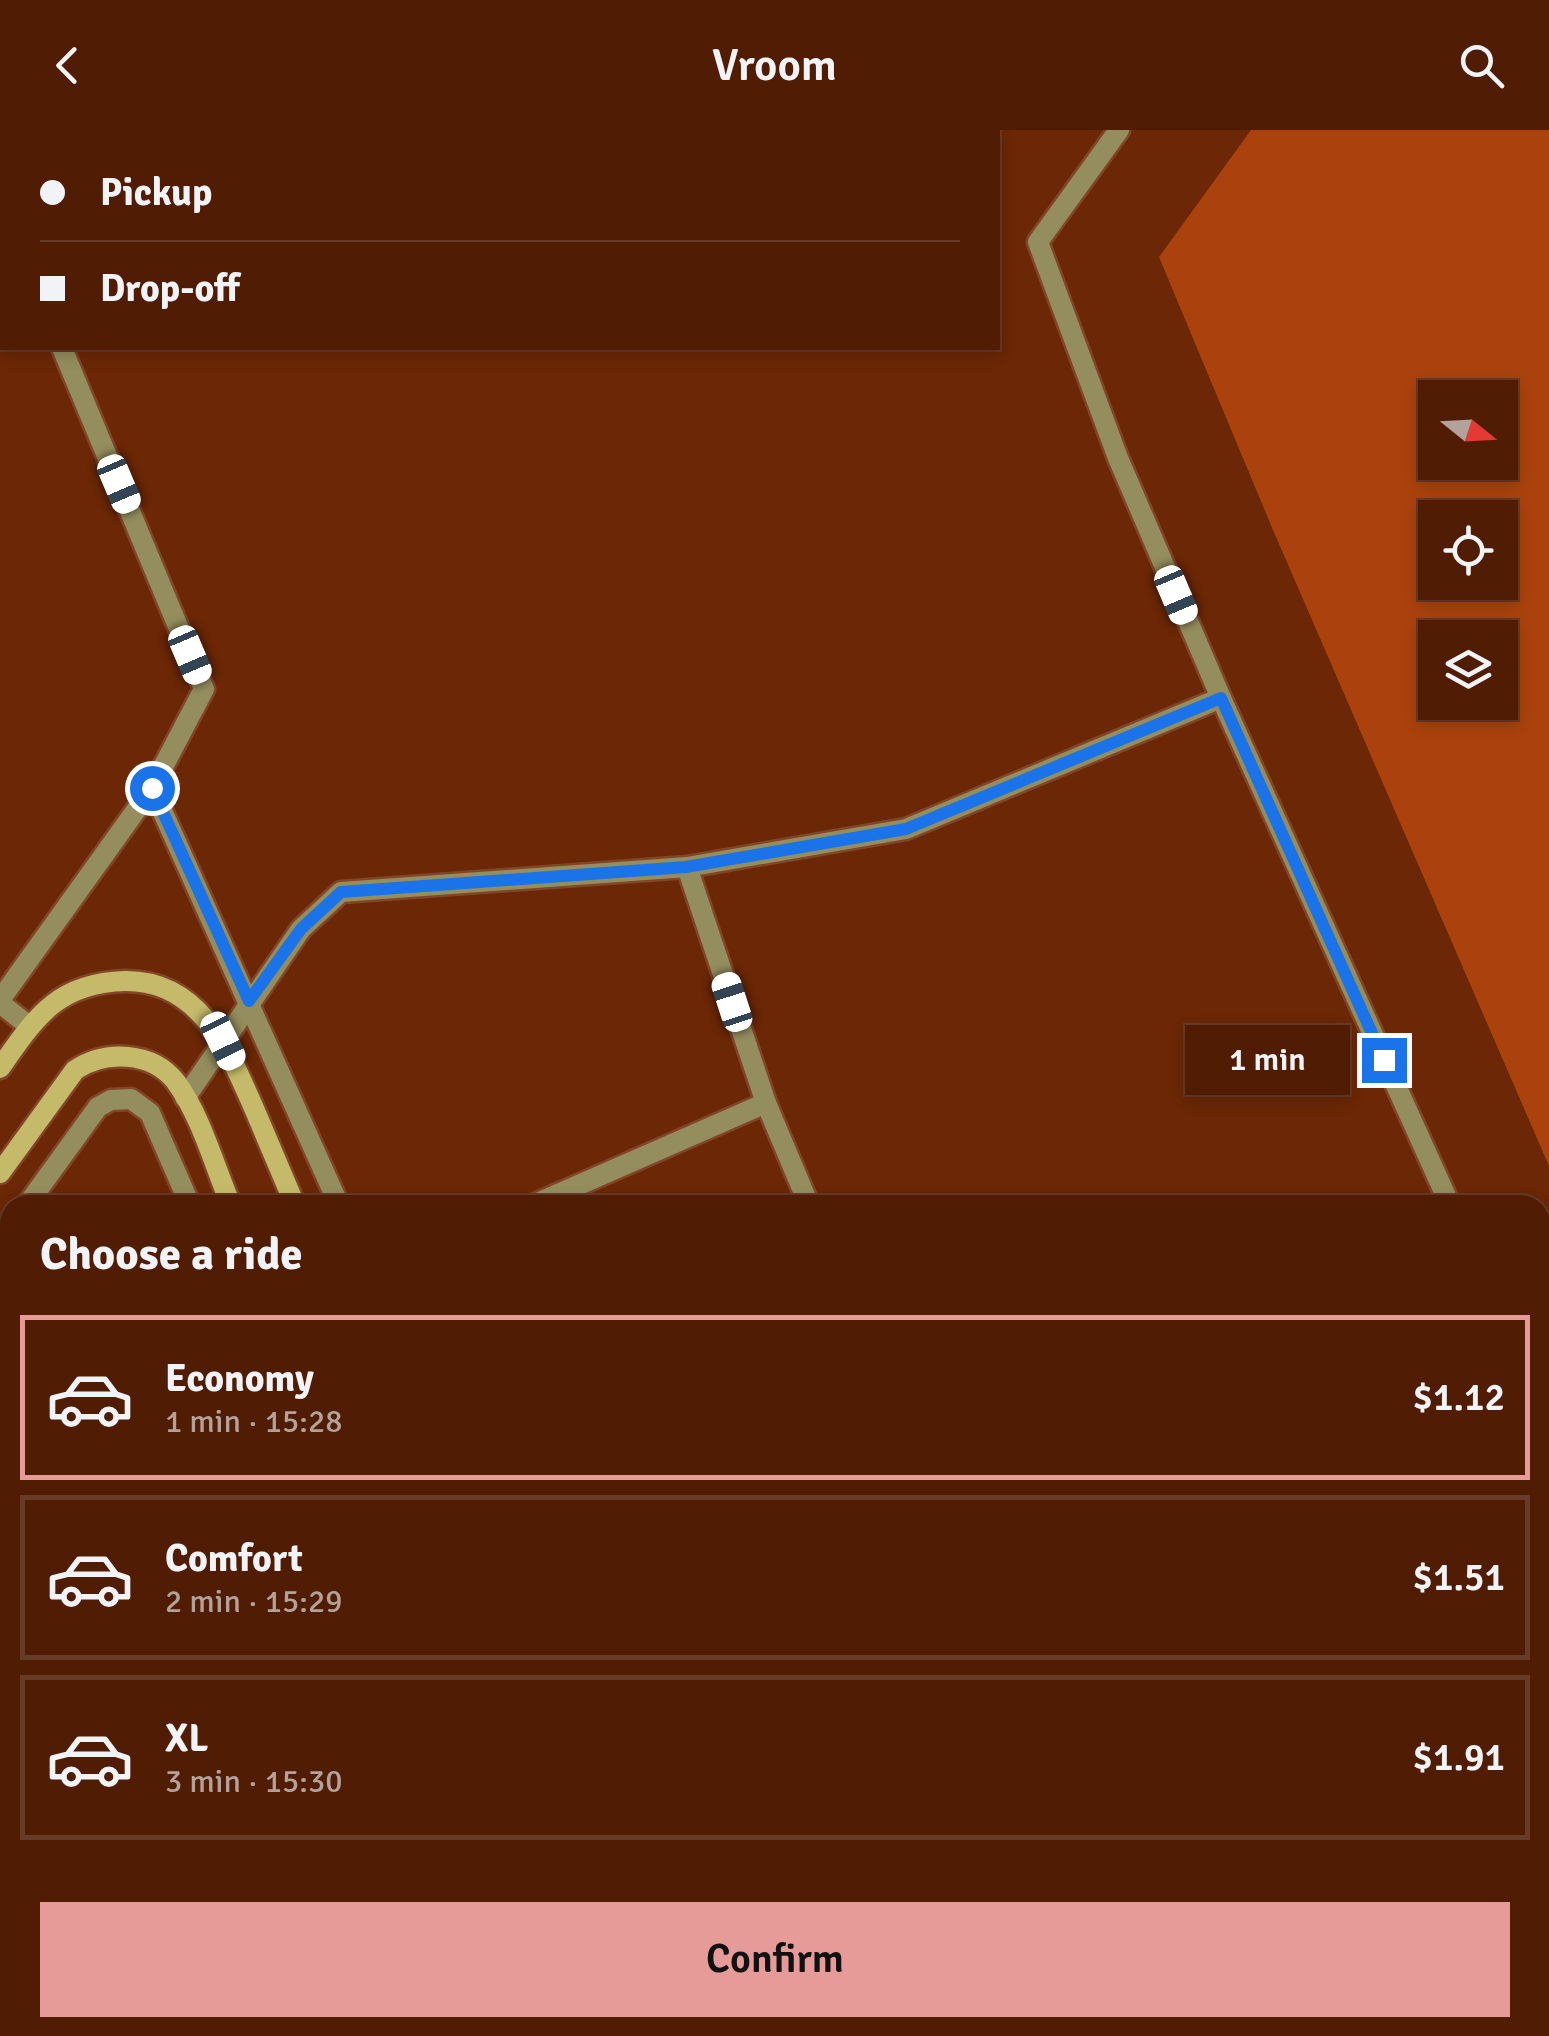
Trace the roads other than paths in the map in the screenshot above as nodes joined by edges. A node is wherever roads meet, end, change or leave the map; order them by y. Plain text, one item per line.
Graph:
1 (1119, 130) edge
2 (63, 350) edge
3 (1221, 698) junction
4 (152, 788) junction
5 (686, 867) junction
6 (249, 1001) junction
7 (0, 1002) edge
8 (29, 1026) junction
9 (223, 1041) junction
10 (0, 1068) edge
11 (185, 1098) junction
12 (766, 1102) junction
13 (0, 1173) edge
14 (34, 1195) edge
15 (186, 1195) edge
16 (226, 1195) edge
17 (291, 1195) edge
18 (334, 1195) edge
19 (556, 1195) edge
20 (805, 1195) edge
21 (1445, 1195) edge

1 - 3 street
2 - 4 street
3 - 5 street
3 - 21 street
4 - 6 street
4 - 7 street
5 - 6 street
5 - 12 street
6 - 9 street
6 - 18 street
7 - 8 street
8 - 9 main road
8 - 10 main road
9 - 11 street
9 - 17 main road
11 - 13 main road
11 - 16 main road
12 - 19 street
12 - 20 street
14 - 15 street

